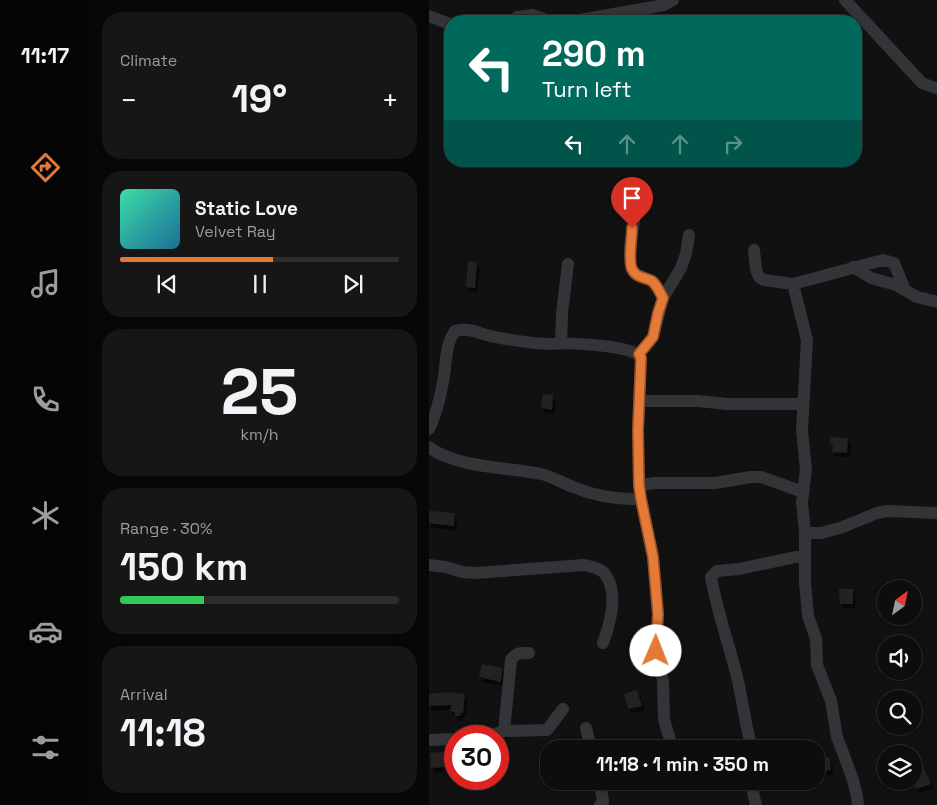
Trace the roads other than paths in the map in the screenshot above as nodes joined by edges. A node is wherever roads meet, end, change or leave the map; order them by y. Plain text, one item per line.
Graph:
1 (673, 0) edge
2 (845, 0) edge
3 (608, 15) edge
4 (859, 15) edge
5 (429, 16) edge
6 (862, 18) edge
7 (444, 22) edge
8 (937, 89) edge
9 (638, 202) dead end
10 (689, 235) dead end
11 (754, 250) dead end
12 (568, 264) dead end
13 (853, 267) junction
14 (793, 284) junction
15 (905, 290) junction
16 (663, 298) junction
17 (937, 302) edge
18 (561, 343) junction
19 (639, 354) junction
20 (639, 401) junction
21 (803, 404) junction
22 (429, 429) edge
23 (429, 447) edge
24 (639, 485) junction
25 (803, 492) junction
26 (641, 499) junction
27 (937, 513) edge
28 (805, 533) junction
29 (805, 555) junction
30 (429, 565) edge
31 (603, 643) dead end
32 (529, 653) dead end
33 (563, 710) dead end
34 (506, 725) edge
35 (586, 728) dead end
36 (509, 731) edge
37 (444, 739) edge
38 (429, 740) edge
39 (589, 740) edge
40 (670, 740) edge
41 (749, 740) edge
42 (601, 790) edge
43 (752, 790) edge
44 (600, 805) edge
45 (756, 805) edge
46 (857, 805) edge

1 - 3 street
2 - 4 street
5 - 7 street
6 - 8 street
9 - 16 street
10 - 16 street
11 - 14 street
12 - 18 street
13 - 14 street
13 - 15 street
13 - 15 street
14 - 21 street
15 - 17 street
16 - 19 street
18 - 19 street
18 - 22 street
19 - 20 street
20 - 21 street
20 - 24 street
21 - 25 street
23 - 26 street
24 - 25 street
24 - 26 street
25 - 28 street
26 - 40 street
27 - 28 street
28 - 29 street
29 - 41 street
29 - 46 street
30 - 31 street
32 - 34 street
33 - 36 street
35 - 39 street
37 - 38 street
42 - 44 street
43 - 45 street

